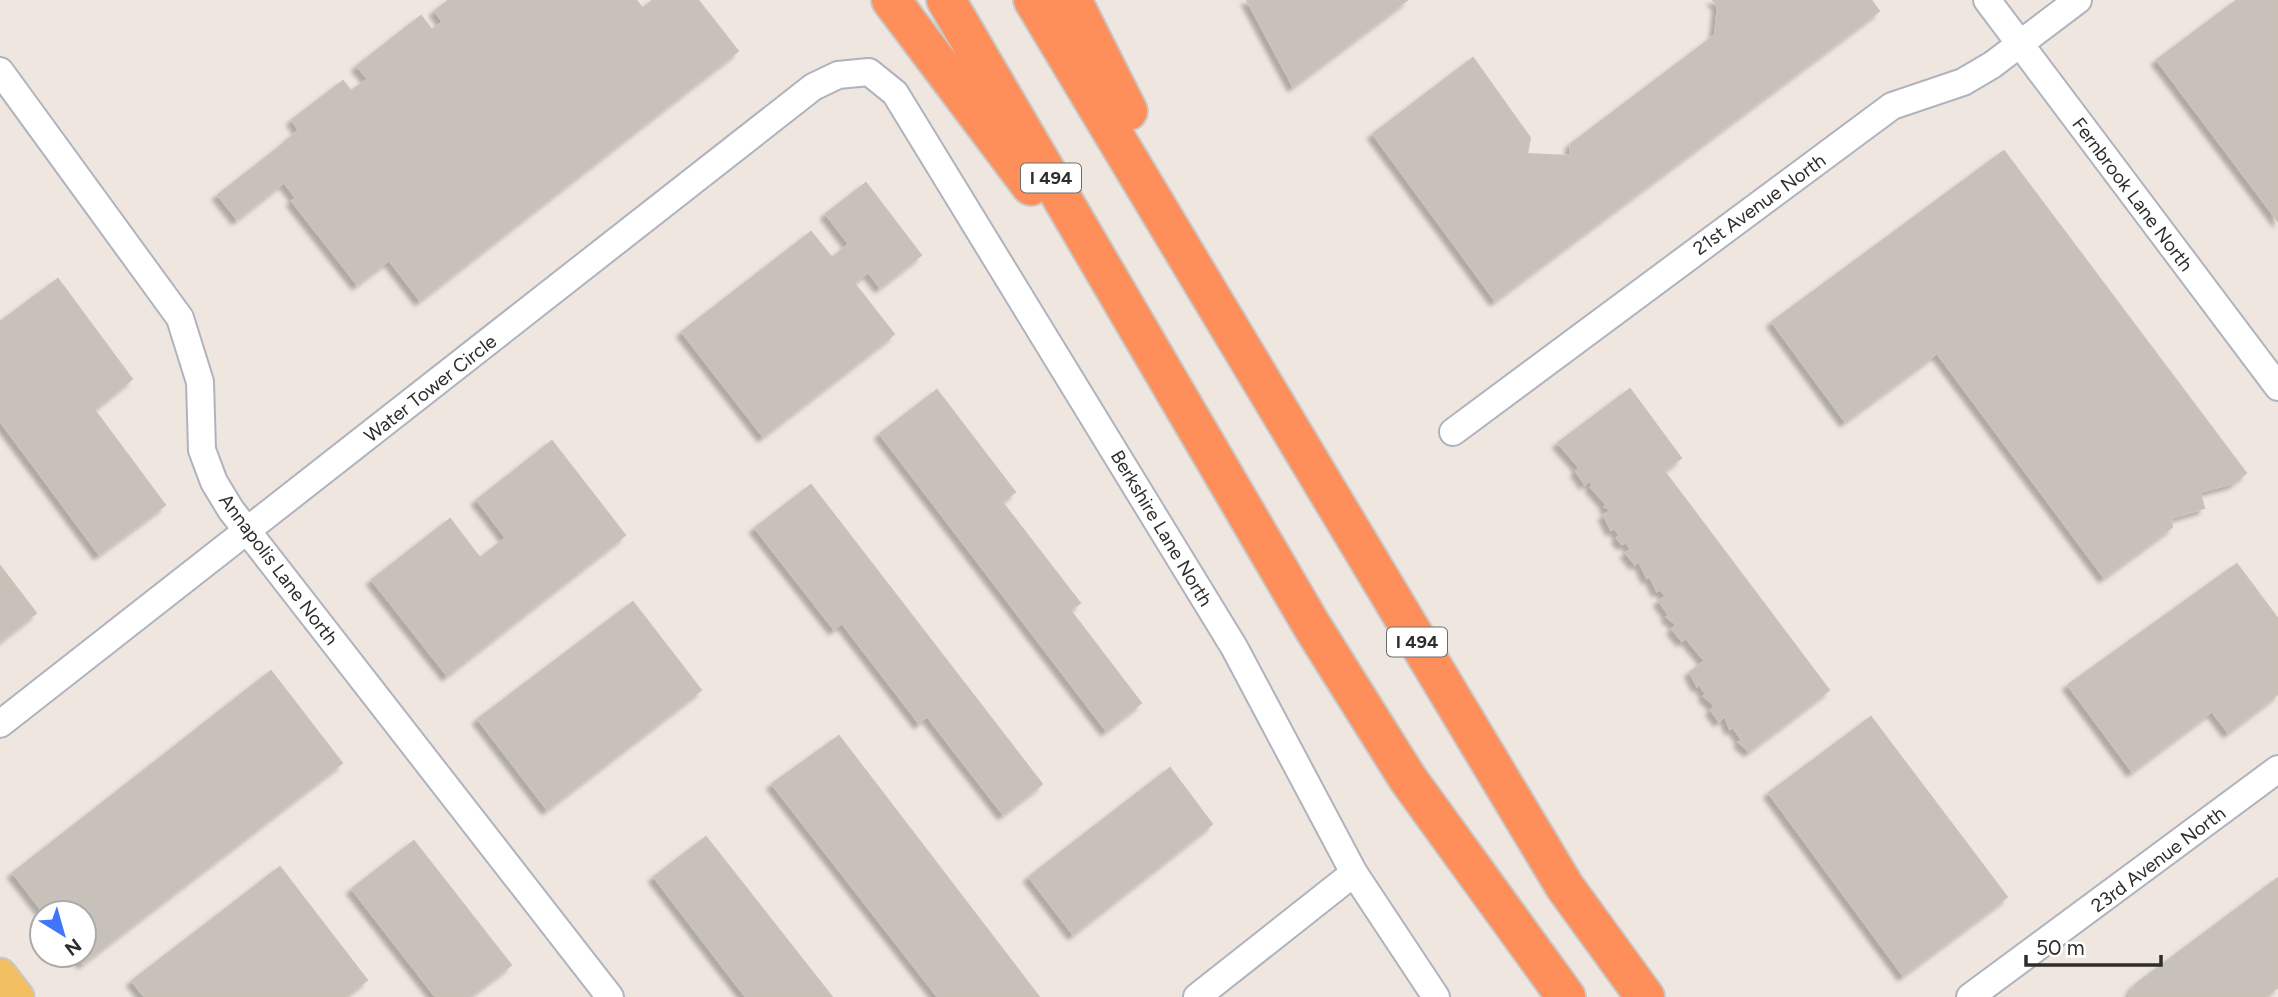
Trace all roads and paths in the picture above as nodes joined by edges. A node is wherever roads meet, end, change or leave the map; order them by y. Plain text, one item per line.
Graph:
1 (891, 0) edge
2 (946, 0) edge
3 (1033, 0) edge
4 (1072, 0) edge
5 (1987, 0) edge
6 (2078, 0) edge
7 (2020, 44) junction
8 (0, 71) edge
9 (869, 72) joint
10 (1200, 280) junction
11 (1154, 357) junction
12 (2278, 387) edge
13 (1453, 432) dead end
14 (248, 531) junction
15 (0, 724) edge
16 (2278, 769) edge
17 (1354, 873) junction
18 (0, 975) edge
19 (17, 997) edge
20 (610, 997) edge
21 (1197, 997) edge
22 (1436, 997) edge
23 (1566, 997) edge
24 (1646, 997) edge
25 (1970, 997) edge

1 - 11 highway
2 - 11 highway, I 494
3 - 10 highway, I 494
4 - 10 highway
5 - 7 street, Fernbrook Lane North
6 - 7 street, 21st Avenue North
7 - 12 street, Fernbrook Lane North
7 - 13 street, 21st Avenue North
8 - 14 street, Annapolis Lane North
9 - 14 street, Water Tower Circle
9 - 17 street, Berkshire Lane North
10 - 24 highway, I 494
11 - 23 highway, I 494
14 - 15 street, Water Tower Circle
14 - 20 street, Annapolis Lane North
16 - 25 street, 23rd Avenue North
17 - 21 street
17 - 22 street, Berkshire Lane North
18 - 19 main road

